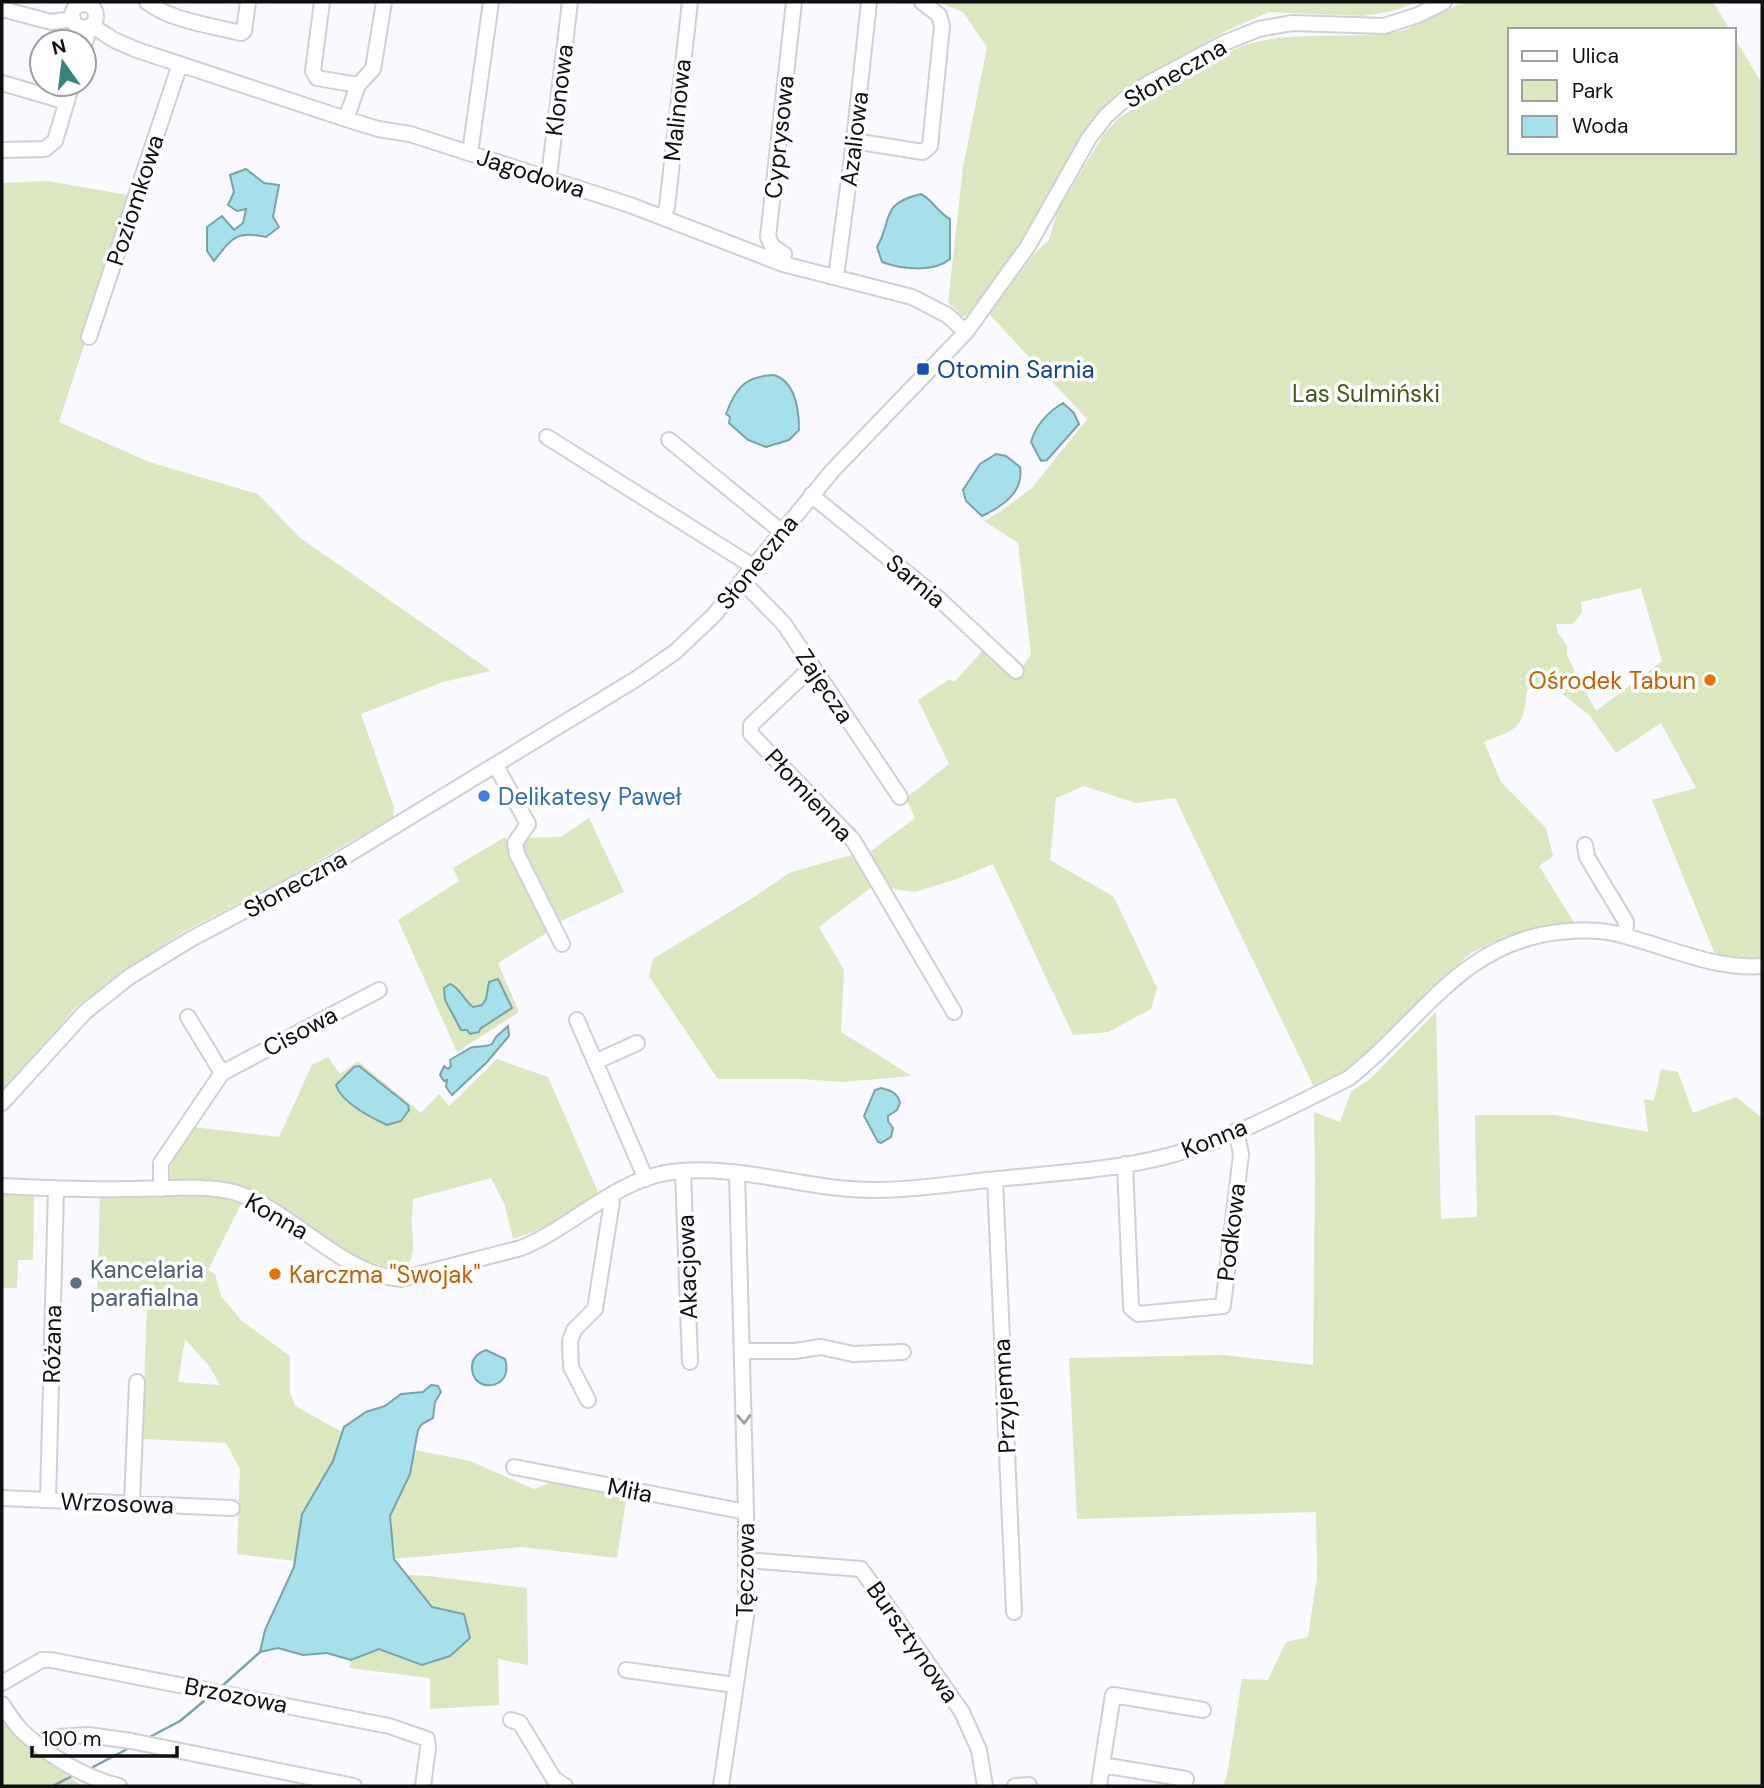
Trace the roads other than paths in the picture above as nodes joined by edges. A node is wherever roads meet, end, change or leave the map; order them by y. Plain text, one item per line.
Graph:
1 (147, 2) edge
2 (248, 2) edge
3 (322, 2) edge
4 (384, 2) edge
5 (491, 2) edge
6 (570, 2) edge
7 (690, 2) edge
8 (794, 2) edge
9 (869, 2) edge
10 (922, 2) edge
11 (1444, 2) edge
12 (11, 7) edge
13 (83, 24) junction
14 (84, 28) edge
15 (180, 64) junction
16 (2, 83) edge
17 (358, 85) junction
18 (68, 98) edge
19 (67, 102) junction
20 (346, 119) junction
21 (854, 141) junction
22 (2, 150) edge
23 (470, 153) junction
24 (547, 178) junction
25 (663, 217) junction
26 (783, 264) junction
27 (835, 277) junction
28 (966, 332) junction
29 (89, 337) dead end
30 (547, 436) dead end
31 (669, 440) dead end
32 (811, 495) junction
33 (782, 532) junction
34 (754, 567) junction
35 (743, 582) junction
36 (812, 667) junction
37 (1016, 671) dead end
38 (496, 766) junction
39 (900, 797) dead end
40 (1584, 845) dead end
41 (1625, 936) junction
42 (562, 944) dead end
43 (1762, 966) edge
44 (379, 990) dead end
45 (954, 1012) dead end
46 (188, 1017) dead end
47 (577, 1020) dead end
48 (637, 1043) dead end
49 (595, 1062) junction
50 (222, 1073) junction
51 (2, 1103) edge
52 (1236, 1130) junction
53 (1125, 1164) junction
54 (683, 1172) junction
55 (737, 1174) junction
56 (646, 1178) junction
57 (995, 1179) junction
58 (2, 1186) edge
59 (56, 1189) junction
60 (161, 1189) junction
61 (608, 1196) junction
62 (742, 1351) junction
63 (903, 1352) dead end
64 (690, 1362) dead end
65 (137, 1382) dead end
66 (589, 1400) dead end
67 (514, 1467) dead end
68 (2, 1498) edge
69 (48, 1500) junction
70 (132, 1503) junction
71 (232, 1508) dead end
72 (746, 1512) junction
73 (746, 1560) junction
74 (1014, 1612) dead end
75 (626, 1670) dead end
76 (2, 1683) edge
77 (735, 1685) junction
78 (2, 1704) edge
79 (1203, 1710) dead end
80 (511, 1720) dead end
81 (44, 1749) junction
82 (1102, 1765) junction
83 (119, 1786) edge
84 (354, 1786) edge
85 (423, 1786) edge
86 (565, 1786) edge
87 (721, 1786) edge
88 (985, 1786) edge
89 (1099, 1786) edge
90 (1183, 1786) edge

1 - 2 street
3 - 17 street
4 - 17 street
5 - 23 street
6 - 24 street, Klonowa
7 - 25 street, Malinowa
8 - 26 street, Cyprysowa
9 - 21 street, Azaliowa
10 - 21 street
11 - 28 street, Słoneczna
12 - 13 street, Jagodowa
13 - 14 street
13 - 15 street, Jagodowa
15 - 20 street, Jagodowa
15 - 29 street, Poziomkowa
16 - 19 street
17 - 20 street
18 - 19 street
19 - 22 street
20 - 23 street, Jagodowa
21 - 27 street, Azaliowa
23 - 24 street, Jagodowa
24 - 25 street, Jagodowa
25 - 26 street, Jagodowa
26 - 27 street, Jagodowa
27 - 28 street, Jagodowa
28 - 32 street, Słoneczna
30 - 34 street
31 - 33 street
32 - 33 street, Słoneczna
32 - 37 street, Sarnia
33 - 34 street, Słoneczna
34 - 35 street, Słoneczna
35 - 36 street, Zajęcza
35 - 38 street, Słoneczna
36 - 39 street, Zajęcza
36 - 45 street, Płomienna
38 - 42 street
38 - 51 street, Słoneczna
40 - 41 street
41 - 43 street, Konna
41 - 52 street, Konna
44 - 50 street, Cisowa
46 - 50 street
47 - 49 street
48 - 49 street
49 - 56 street
50 - 60 street, Cisowa
52 - 53 street, Konna
52 - 53 street, Podkowa
53 - 57 street, Konna
54 - 55 street, Konna
54 - 56 street, Konna
54 - 64 street, Akacjowa
55 - 57 street, Konna
55 - 62 street, Tęczowa
56 - 61 street, Konna
57 - 74 street, Przyjemna
58 - 59 street, Konna
59 - 60 street, Konna
59 - 69 street, Różana
60 - 61 street, Konna
61 - 66 street
62 - 63 street
62 -> 72 street, Tęczowa
65 - 70 street
67 - 72 street, Miła
68 - 69 street, Wrzosowa
69 - 70 street, Wrzosowa
70 - 71 street, Wrzosowa
72 - 73 street, Tęczowa
73 - 77 street, Tęczowa
73 - 88 street, Bursztynowa
75 - 77 street
76 - 85 street, Brzozowa
77 - 87 street, Tęczowa
78 - 81 street
79 - 82 street
80 - 86 street
81 - 83 street
81 - 84 street
82 - 89 street
82 - 90 street

